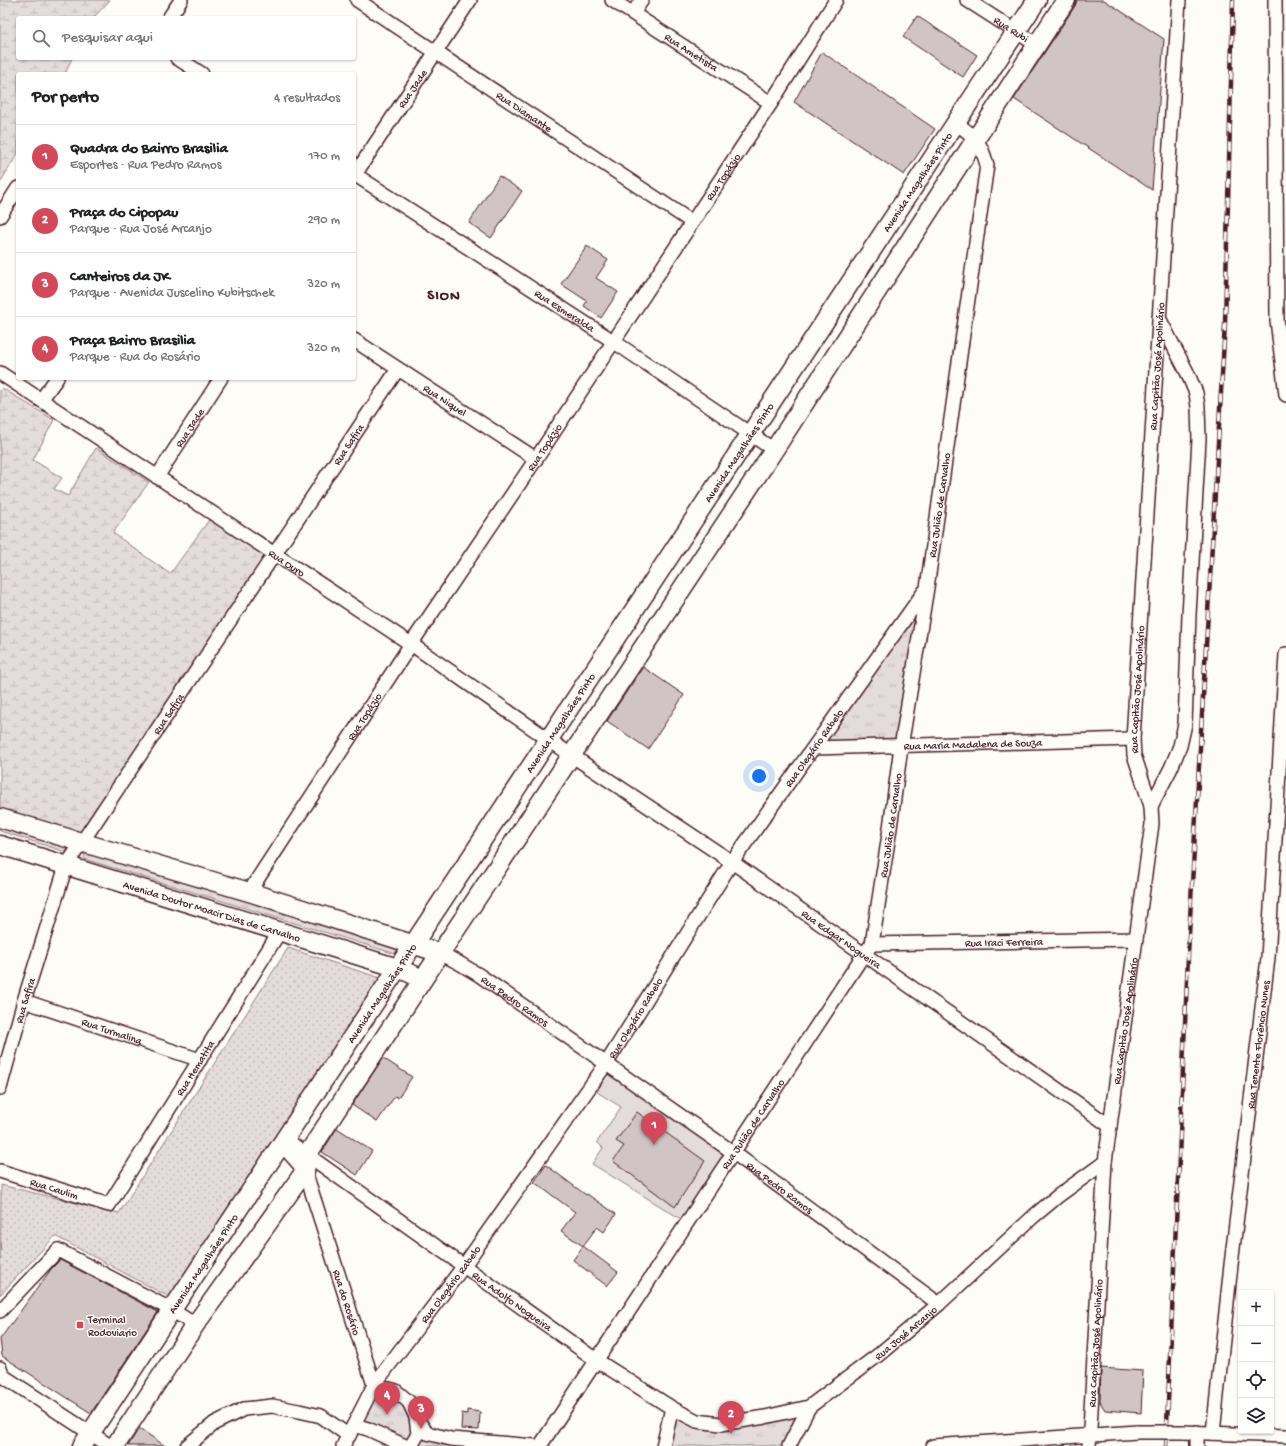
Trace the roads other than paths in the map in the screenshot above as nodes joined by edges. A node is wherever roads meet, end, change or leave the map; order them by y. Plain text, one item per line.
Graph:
1 (181, 0) edge
2 (357, 0) edge
3 (470, 0) edge
4 (612, 0) edge
5 (642, 0) edge
6 (836, 0) edge
7 (967, 0) edge
8 (1037, 0) edge
9 (1066, 0) edge
10 (1178, 0) edge
11 (1275, 0) edge
12 (633, 13) junction
13 (170, 16) edge
14 (1016, 32) junction
15 (1036, 45) junction
16 (436, 52) junction
17 (180, 60) edge
18 (199, 72) edge
19 (771, 103) junction
20 (956, 123) junction
21 (976, 138) junction
22 (356, 172) edge
23 (356, 176) edge
24 (16, 191) edge
25 (0, 216) edge
26 (692, 222) junction
27 (1159, 317) junction
28 (1281, 320) edge
29 (356, 341) edge
30 (613, 341) junction
31 (398, 369) junction
32 (0, 373) edge
33 (56, 380) edge
34 (220, 380) edge
35 (1286, 395) edge
36 (41, 400) junction
37 (750, 434) junction
38 (774, 450) junction
39 (536, 458) junction
40 (156, 477) junction
41 (275, 554) junction
42 (927, 588) junction
43 (411, 644) junction
44 (1286, 654) edge
45 (549, 739) junction
46 (1133, 739) junction
47 (901, 747) junction
48 (814, 748) junction
49 (572, 755) junction
50 (1152, 806) junction
51 (0, 818) edge
52 (496, 819) junction
53 (519, 835) junction
54 (82, 843) junction
55 (0, 844) edge
56 (732, 862) junction
57 (66, 866) junction
58 (249, 892) junction
59 (280, 931) junction
60 (1136, 940) junction
61 (414, 944) junction
62 (872, 944) junction
63 (440, 953) junction
64 (864, 954) junction
65 (398, 968) junction
66 (423, 979) junction
67 (24, 1001) junction
68 (200, 1060) junction
69 (606, 1064) junction
70 (0, 1088) edge
71 (1110, 1126) junction
72 (283, 1142) junction
73 (734, 1153) junction
74 (1105, 1162) junction
75 (306, 1163) junction
76 (0, 1171) edge
77 (109, 1204) joint
78 (463, 1267) junction
79 (939, 1304) junction
80 (172, 1310) junction
81 (0, 1311) edge
82 (195, 1326) junction
83 (596, 1360) junction
84 (0, 1368) edge
85 (374, 1385) junction
86 (809, 1407) junction
87 (672, 1408) junction
88 (416, 1417) junction
89 (1197, 1432) junction
90 (1214, 1433) junction
91 (1286, 1436) edge
92 (86, 1440) edge
93 (1090, 1440) edge
94 (346, 1441) edge
95 (110, 1446) edge
96 (115, 1446) edge
97 (187, 1446) edge
98 (405, 1446) edge
99 (411, 1446) edge
100 (534, 1446) edge
101 (540, 1446) edge
102 (664, 1446) edge
103 (789, 1446) edge
104 (933, 1446) edge
105 (1197, 1446) edge

1 - 13 street
2 - 16 street, Rua Diamante
3 - 16 street, Rua Jade
4 - 12 street, Rua Ametista
5 - 12 street
6 - 19 street, Rua Topázio
7 - 14 street, Rua Rubi
8 - 14 main road, Avenida Magalhães Pinto
9 - 15 main road
10 - 27 street, Rua Capitão José Apolinário
11 - 28 street
12 - 19 street, Rua Ametista
14 - 15 street, Rua Rubi
14 - 20 main road, Avenida Magalhães Pinto
15 - 21 main road
16 - 22 street, Rua Jade
16 - 26 street, Rua Diamante
17 - 18 street
19 - 26 street, Rua Topázio
20 - 21 street, Rua Julião de Carvalho
20 - 37 main road, Avenida Magalhães Pinto
21 - 38 main road
21 - 42 street, Rua Julião de Carvalho
23 - 30 street, Rua Esmeralda
24 - 25 street
26 - 30 street, Rua Topázio
27 - 46 street, Rua Capitão José Apolinário
27 - 50 street
28 - 35 street
29 - 31 street, Rua Niquel
30 - 37 street, Rua Esmeralda
30 - 39 street, Rua Topázio
31 - 39 street, Rua Niquel
31 - 41 street, Rua Safira
32 - 36 street, Rua Ouro
33 - 36 street
34 - 40 street, Rua Jade
36 - 40 street, Rua Ouro
37 - 38 street, Rua Esmeralda
37 - 45 main road, Avenida Magalhães Pinto
38 - 49 main road
39 - 43 street, Rua Topázio
40 - 41 street, Rua Ouro
41 - 43 street, Rua Ouro
41 - 54 street, Rua Safira
42 - 47 street, Rua Julião de Carvalho
42 - 48 street, Rua Olegário Rabelo
43 - 45 street, Rua Ouro
43 - 58 street, Rua Topázio
44 - 90 street, Rua Tenente Florêncio Nunes
45 - 49 street, Rua Ouro
45 - 52 main road, Avenida Magalhães Pinto
46 - 47 street, Rua Maria Madalena de Souza
46 - 50 street, Rua Capitão José Apolinário
47 - 48 street, Rua Maria Madalena de Souza
47 - 62 street, Rua Julião de Carvalho
48 - 56 street, Rua Olegário Rabelo
49 - 53 main road
49 - 56 street, Rua Edgar Nogueira
50 - 60 street, Rua Capitão José Apolinário
51 - 54 main road
52 - 53 main road
52 - 61 main road, Avenida Magalhães Pinto
53 - 63 main road
54 - 57 street, Rua Safira
54 - 58 main road
55 - 57 main road, Avenida Doutor Moacir Dias de Carvalho
56 - 64 street, Rua Edgar Nogueira
56 - 69 street, Rua Olegário Rabelo
57 - 59 main road, Avenida Doutor Moacir Dias de Carvalho
57 - 67 street, Rua Safira
58 - 61 main road
59 - 65 main road, Avenida Doutor Moacir Dias de Carvalho
59 - 68 street, Rua Hematita
60 - 62 street, Rua Iraci Ferreira
60 - 71 street, Rua Capitão José Apolinário
61 - 63 main road
61 - 65 main road, Avenida Magalhães Pinto
62 - 64 street, Rua Julião de Carvalho
63 - 66 main road
63 - 69 street, Rua Pedro Ramos
64 - 71 street, Rua Edgar Nogueira
64 - 73 street, Rua Julião de Carvalho
65 - 66 main road, Avenida Doutor Moacir Dias de Carvalho
65 - 72 main road, Avenida Magalhães Pinto
66 - 75 main road
67 - 68 street, Rua Turmalina
67 - 70 street, Rua Safira
68 - 77 street, Rua Hematita
69 - 73 street, Rua Pedro Ramos
69 - 78 street, Rua Olegário Rabelo
71 - 74 street, Rua Capitão José Apolinário
72 - 75 street, Rua do Rosário
72 - 80 main road, Avenida Magalhães Pinto
73 - 79 street, Rua Pedro Ramos
73 - 83 street, Rua Julião de Carvalho
74 - 79 street, Rua José Arcanjo
74 - 93 street, Rua Capitão José Apolinário
75 - 78 street, Rua Adolfo Nogueira
75 - 82 main road
75 - 85 street, Rua do Rosário
76 - 77 street, Rua Caulim
78 - 83 street, Rua Adolfo Nogueira
78 - 85 street, Rua Olegário Rabelo
79 - 86 street, Rua José Arcanjo
80 - 81 street
80 - 82 street
80 - 92 main road, Avenida Magalhães Pinto
82 - 96 main road
83 - 87 street, Rua Adolfo Nogueira
83 - 101 street, Rua Julião de Carvalho
84 - 92 street
85 - 88 street
85 - 94 street, Rua Olegário Rabelo
86 - 87 street, Rua José Arcanjo
86 - 103 street
87 - 102 street
88 - 99 street
88 - 100 street
89 - 90 street
89 - 93 street, bridge
89 - 105 street
90 - 91 street
92 - 95 street
93 - 104 street
94 - 97 street
94 - 98 street

